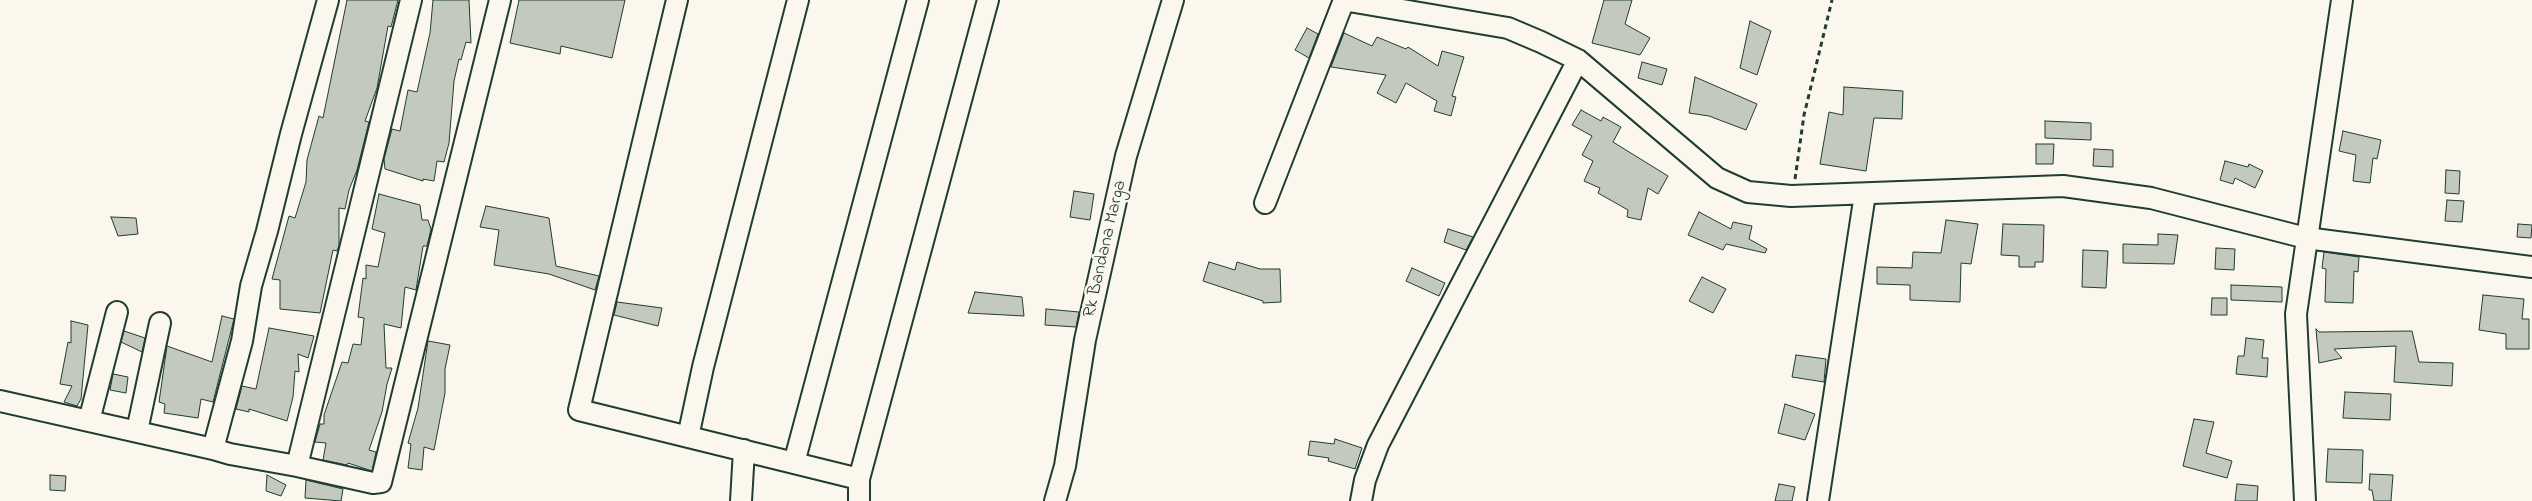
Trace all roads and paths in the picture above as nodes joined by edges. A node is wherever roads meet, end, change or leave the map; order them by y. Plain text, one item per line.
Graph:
1 (328, 0) edge
2 (411, 0) edge
3 (500, 0) edge
4 (677, 0) edge
5 (798, 0) edge
6 (918, 0) edge
7 (988, 0) edge
8 (1173, 0) edge
9 (1344, 0) edge
10 (1832, 0) edge
11 (2342, 0) edge
12 (1578, 60) junction
13 (1865, 194) junction
14 (1791, 196) junction
15 (1266, 203) dead end
16 (2306, 238) junction
17 (2532, 267) edge
18 (117, 312) dead end
19 (160, 322) dead end
20 (0, 401) edge
21 (89, 422) junction
22 (136, 430) junction
23 (688, 437) junction
24 (214, 449) junction
25 (744, 450) junction
26 (794, 463) junction
27 (297, 466) junction
28 (859, 479) junction
29 (741, 501) edge
30 (860, 501) edge
31 (1055, 501) edge
32 (1361, 501) edge
33 (1818, 501) edge
34 (2305, 501) edge

1 - 24 street
2 - 27 street
3 - 27 street
4 - 23 street
5 - 23 street
6 - 26 street
7 - 28 street
8 - 31 street, Rk Bandana Marga
9 - 12 street
9 - 15 street
10 - 14 path
11 - 16 street
12 - 14 street
12 - 32 street
13 - 14 street
13 - 16 street
13 - 33 street
16 - 17 street
16 - 34 street
18 - 21 street
19 - 22 street
20 - 21 street
21 - 22 street
22 - 24 street
23 - 25 street
24 - 27 street
25 - 26 street
25 - 29 street
26 - 28 street
28 - 30 street

